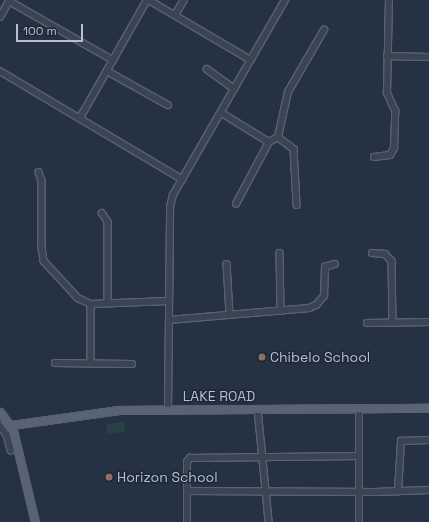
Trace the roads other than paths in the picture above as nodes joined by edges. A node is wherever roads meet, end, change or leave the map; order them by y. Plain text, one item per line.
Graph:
1 (10, 0) edge
2 (148, 0) edge
3 (184, 0) edge
4 (285, 0) edge
5 (389, 0) edge
6 (175, 15) junction
7 (0, 17) edge
8 (324, 30) dead end
9 (387, 56) junction
10 (429, 56) edge
11 (113, 60) junction
12 (251, 60) junction
13 (208, 69) dead end
14 (107, 70) junction
15 (0, 71) edge
16 (235, 89) junction
17 (168, 105) dead end
18 (222, 113) junction
19 (80, 118) junction
20 (278, 137) junction
21 (269, 142) junction
22 (374, 156) dead end
23 (38, 172) dead end
24 (182, 179) junction
25 (236, 204) dead end
26 (296, 205) dead end
27 (102, 213) dead end
28 (280, 253) dead end
29 (372, 253) dead end
30 (227, 264) dead end
31 (335, 264) dead end
32 (170, 301) junction
33 (108, 302) junction
34 (91, 304) junction
35 (281, 311) junction
36 (230, 315) junction
37 (169, 320) junction
38 (429, 322) edge
39 (367, 323) dead end
40 (393, 323) junction
41 (55, 363) dead end
42 (91, 363) junction
43 (132, 364) dead end
44 (358, 408) junction
45 (429, 408) edge
46 (258, 409) junction
47 (168, 410) junction
48 (0, 412) edge
49 (11, 425) junction
50 (0, 426) edge
51 (429, 440) edge
52 (11, 450) dead end
53 (358, 456) junction
54 (262, 459) junction
55 (429, 490) edge
56 (187, 491) junction
57 (266, 491) junction
58 (358, 491) junction
59 (398, 492) junction
60 (35, 522) edge
61 (187, 522) edge
62 (269, 522) edge
63 (358, 522) edge

1 - 7 street
1 - 11 street
2 - 6 street
2 - 11 street
3 - 6 street
4 - 12 street
5 - 9 street
6 - 12 street
8 - 20 street
9 - 10 street
9 - 22 street
11 - 14 street
12 - 16 street
13 - 16 street
14 - 17 street
14 - 19 street
15 - 19 street
16 - 18 street
18 - 21 street
18 - 24 street
19 - 24 street
20 - 21 street
20 - 26 street
21 - 25 street
23 - 34 street
24 - 32 street
27 - 33 street
28 - 35 street
29 - 40 street
30 - 36 street
31 - 35 street
32 - 33 street
32 - 37 street
33 - 34 street
34 - 42 street
35 - 36 street
36 - 37 street
37 - 47 street
38 - 40 street
39 - 40 street
41 - 42 street
42 - 43 street
44 - 45 main road, LAKE ROAD
44 - 46 main road, LAKE ROAD
44 - 53 street
46 - 47 main road, LAKE ROAD
46 - 54 street
47 - 49 main road, LAKE ROAD
48 - 49 main road
49 - 60 main road
50 - 52 street
51 - 59 street
53 - 54 street
53 - 58 street
54 - 56 street
54 - 57 street
55 - 59 street
56 - 57 street
56 - 61 street
57 - 58 street
57 - 62 street
58 - 59 street
58 - 63 street

